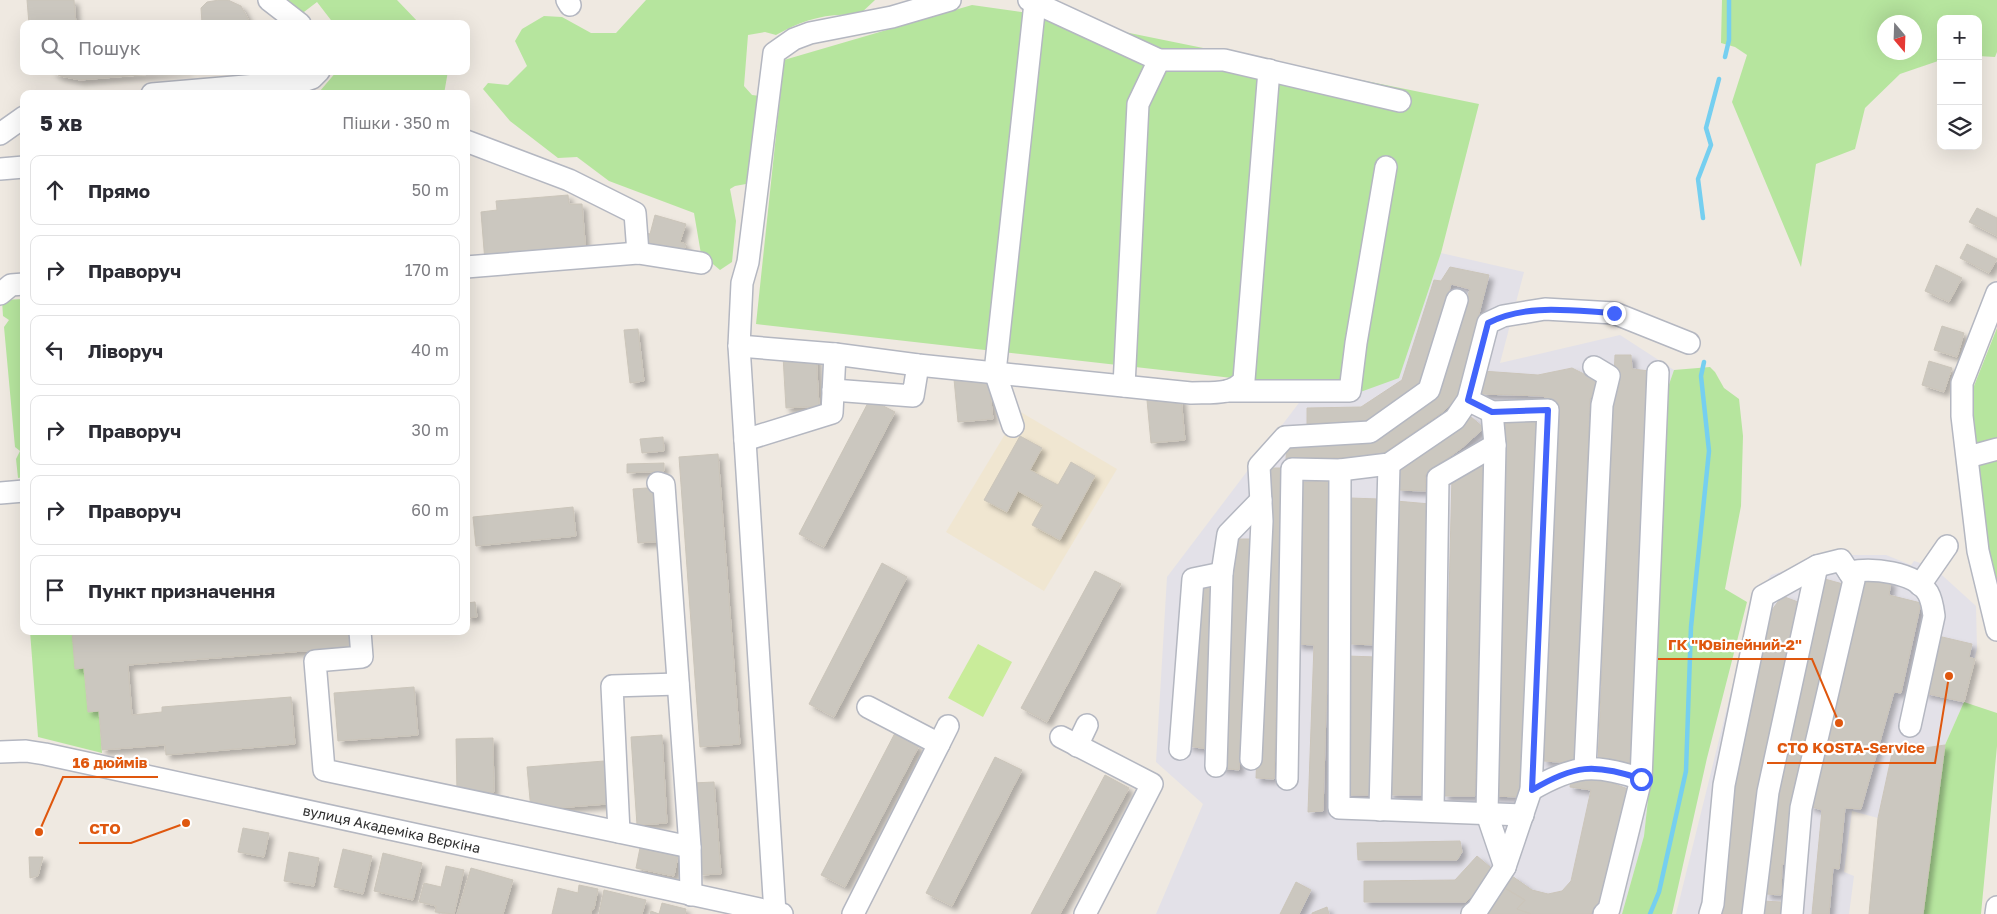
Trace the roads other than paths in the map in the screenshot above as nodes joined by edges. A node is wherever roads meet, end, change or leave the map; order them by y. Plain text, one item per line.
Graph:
1 (269, 0) edge
2 (950, 0) edge
3 (1032, 2) edge
4 (295, 20) edge
5 (1159, 60) junction
6 (1269, 70) junction
7 (315, 75) edge
8 (198, 90) edge
9 (1400, 101) dead end
10 (470, 143) edge
11 (20, 167) edge
12 (1386, 167) dead end
13 (0, 169) edge
14 (638, 253) junction
15 (701, 263) dead end
16 (470, 267) edge
17 (1997, 293) edge
18 (1457, 300) dead end
19 (1689, 343) dead end
20 (739, 346) junction
21 (835, 354) junction
22 (918, 365) junction
23 (1594, 368) dead end
24 (995, 372) junction
25 (1658, 372) dead end
26 (1124, 386) junction
27 (833, 390) junction
28 (1225, 391) junction
29 (1468, 400) junction
30 (1492, 412) junction
31 (1013, 426) dead end
32 (745, 440) junction
33 (1494, 445) junction
34 (1997, 449) edge
35 (1272, 452) junction
36 (1968, 457) junction
37 (1389, 464) junction
38 (1292, 469) junction
39 (1340, 470) junction
40 (658, 483) dead end
41 (20, 491) edge
42 (0, 493) edge
43 (1261, 500) junction
44 (1947, 546) dead end
45 (1817, 566) junction
46 (1849, 572) junction
47 (1222, 573) junction
48 (1920, 585) junction
49 (1997, 630) edge
50 (360, 635) edge
51 (678, 684) junction
52 (868, 707) dead end
53 (1086, 725) dead end
54 (1910, 726) dead end
55 (1180, 749) dead end
56 (0, 752) edge
57 (1250, 759) dead end
58 (1216, 766) dead end
59 (1585, 768) junction
60 (1287, 779) dead end
61 (1641, 779) junction
62 (1532, 790) junction
63 (1380, 810) junction
64 (1433, 812) junction
65 (1487, 814) junction
66 (1523, 815) junction
67 (619, 832) junction
68 (690, 847) junction
69 (1505, 867) junction
70 (691, 895) junction
71 (1997, 908) edge
72 (778, 914) edge
73 (853, 914) edge
74 (1085, 914) edge
75 (1472, 914) edge
76 (1604, 914) edge
77 (1710, 914) edge
78 (1752, 914) edge
79 (1792, 914) edge
80 (1996, 914) edge

1 - 4 street
2 - 20 street
3 - 5 street
3 - 24 street
5 - 6 street
5 - 26 street
6 - 9 street
6 - 28 street
7 - 8 street
10 - 14 street
11 - 13 street
12 - 28 street
14 - 15 street
14 - 16 street
17 - 36 street
18 - 35 street
19 - 29 street
20 - 21 street
20 - 32 street
21 - 22 street
21 - 27 street
22 - 24 street
22 - 27 street
23 - 59 street
24 - 26 street
24 - 31 street
25 - 61 street
26 - 28 street
27 - 32 street
29 - 30 street
29 - 37 street
30 - 33 street
30 - 62 street
32 - 72 street
33 - 64 street
33 - 65 street
34 - 36 street
35 - 38 street
35 - 43 street
36 - 49 street
37 - 39 street
37 - 63 street
38 - 39 street
38 - 60 street
39 - 63 street
40 - 51 street
41 - 42 street
43 - 47 street
43 - 57 street
44 - 48 street
45 - 46 street
45 - 77 street
45 - 78 street
46 - 48 street
46 - 79 street
47 - 55 street
47 - 58 street
48 - 54 street
50 - 67 street
51 - 67 street
51 - 68 street
52 - 73 street
53 - 74 street
56 - 70 street, вулиця Академіка Вєркіна
59 - 61 street
59 - 62 street
61 - 76 street
62 - 66 street
63 - 64 street
64 - 65 street
65 - 66 street
65 - 69 street
66 - 69 street
67 - 68 street
68 - 70 street
69 - 75 street
70 - 72 street, вулиця Академіка Вєркіна
71 - 80 street

